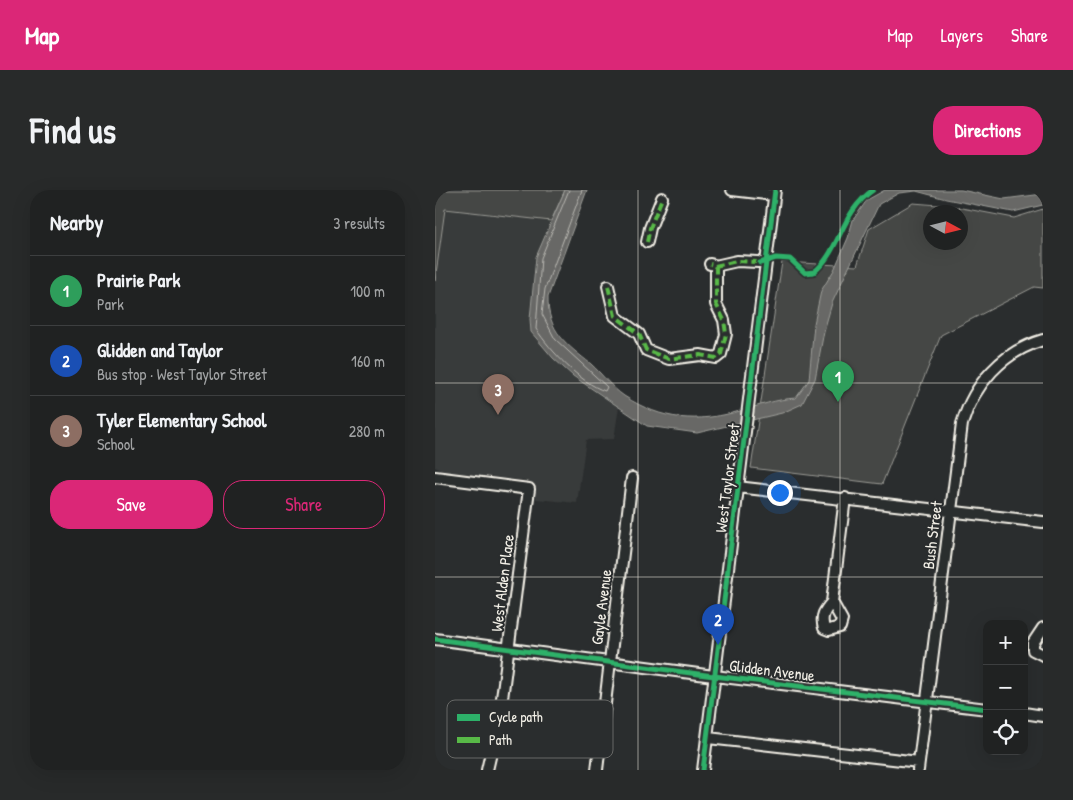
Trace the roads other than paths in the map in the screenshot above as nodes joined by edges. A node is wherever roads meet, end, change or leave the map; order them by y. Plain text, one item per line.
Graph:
1 (732, 190) edge
2 (775, 193) edge
3 (661, 198) dead end
4 (647, 242) dead end
5 (758, 262) dead end
6 (608, 286) dead end
7 (1043, 340) edge
8 (435, 477) edge
9 (632, 478) dead end
10 (737, 487) junction
11 (845, 498) junction
12 (951, 511) junction
13 (1043, 522) edge
14 (832, 602) dead end
15 (1043, 628) edge
16 (435, 639) edge
17 (509, 650) junction
18 (1043, 655) edge
19 (610, 661) junction
20 (716, 676) junction
21 (502, 700) edge
22 (605, 700) edge
23 (926, 701) junction
24 (983, 708) edge
25 (1028, 714) edge
26 (1043, 716) edge
27 (708, 738) junction
28 (918, 766) edge
29 (703, 770) edge

1 - 2 street
2 - 10 street, West Taylor Street
3 - 4 street
5 - 6 street
7 - 12 street, Bush Street
8 - 17 street, West Alden Place
9 - 19 street, Gayle Avenue
10 - 11 street
10 - 20 street, West Taylor Street
11 - 12 street
11 - 14 street
12 - 13 street
12 - 23 street, Bush Street
15 - 18 street
16 - 17 street, Glidden Avenue
17 - 19 street, Glidden Avenue
17 - 21 street, West Alden Place
19 - 20 street, Glidden Avenue
19 - 22 street, Gayle Avenue
20 - 23 street, Glidden Avenue
20 - 27 street, West Taylor Street
23 - 24 street, Glidden Avenue
23 - 28 street, Bush Street
25 - 26 street
27 - 28 street
27 - 29 street, West Taylor Street

